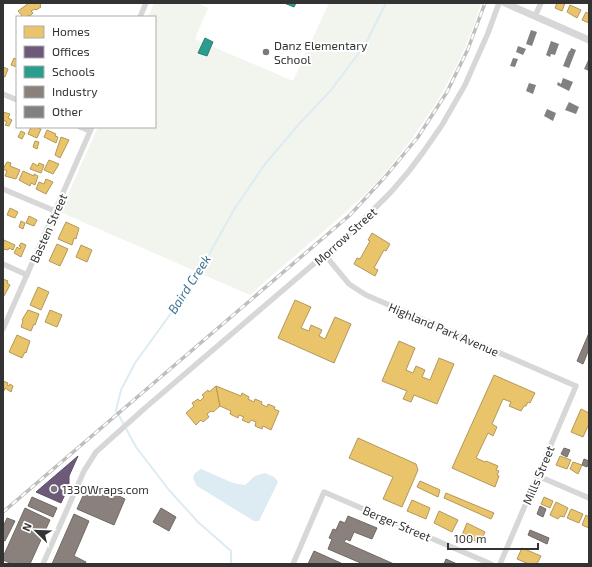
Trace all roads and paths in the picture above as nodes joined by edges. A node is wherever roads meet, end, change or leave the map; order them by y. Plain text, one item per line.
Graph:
1 (146, 3) edge
2 (499, 3) edge
3 (505, 3) edge
4 (541, 3) edge
5 (140, 16) edge
6 (535, 16) junction
7 (589, 40) edge
8 (3, 94) edge
9 (16, 100) edge
10 (91, 129) edge
11 (3, 189) edge
12 (55, 212) junction
13 (325, 255) junction
14 (3, 264) edge
15 (27, 275) junction
16 (3, 329) edge
17 (576, 386) joint
18 (538, 476) junction
19 (589, 498) edge
20 (43, 564) edge
21 (293, 564) edge
22 (491, 564) edge
23 (500, 564) edge

1 - 5 street
2 - 13 street, Morrow Street
3 - 6 street
4 - 6 street
6 - 7 street
8 - 9 street
10 - 12 street, Basten Street
11 - 12 street
12 - 15 street, Basten Street
13 - 17 street, Highland Park Avenue
13 - 20 street, Morrow Street
14 - 15 street
15 - 16 street, Basten Street
17 - 18 street, Mills Street
18 - 19 street
18 - 23 street, Mills Street
21 - 22 street, Berger Street

